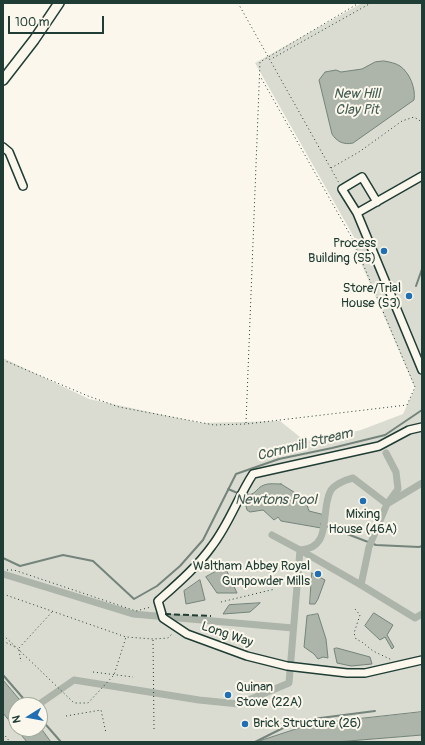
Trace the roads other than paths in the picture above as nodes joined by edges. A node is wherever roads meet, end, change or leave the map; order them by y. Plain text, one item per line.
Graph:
1 (60, 3) edge
2 (3, 80) edge
3 (3, 147) edge
4 (422, 176) edge
5 (23, 186) dead end
6 (377, 202) junction
7 (357, 213) junction
8 (422, 370) edge
9 (422, 427) edge
10 (422, 660) edge

1 - 2 main road
3 - 5 lane
4 - 6 lane
6 - 7 lane
6 - 7 lane
7 - 8 lane
9 - 10 lane, Long Way

